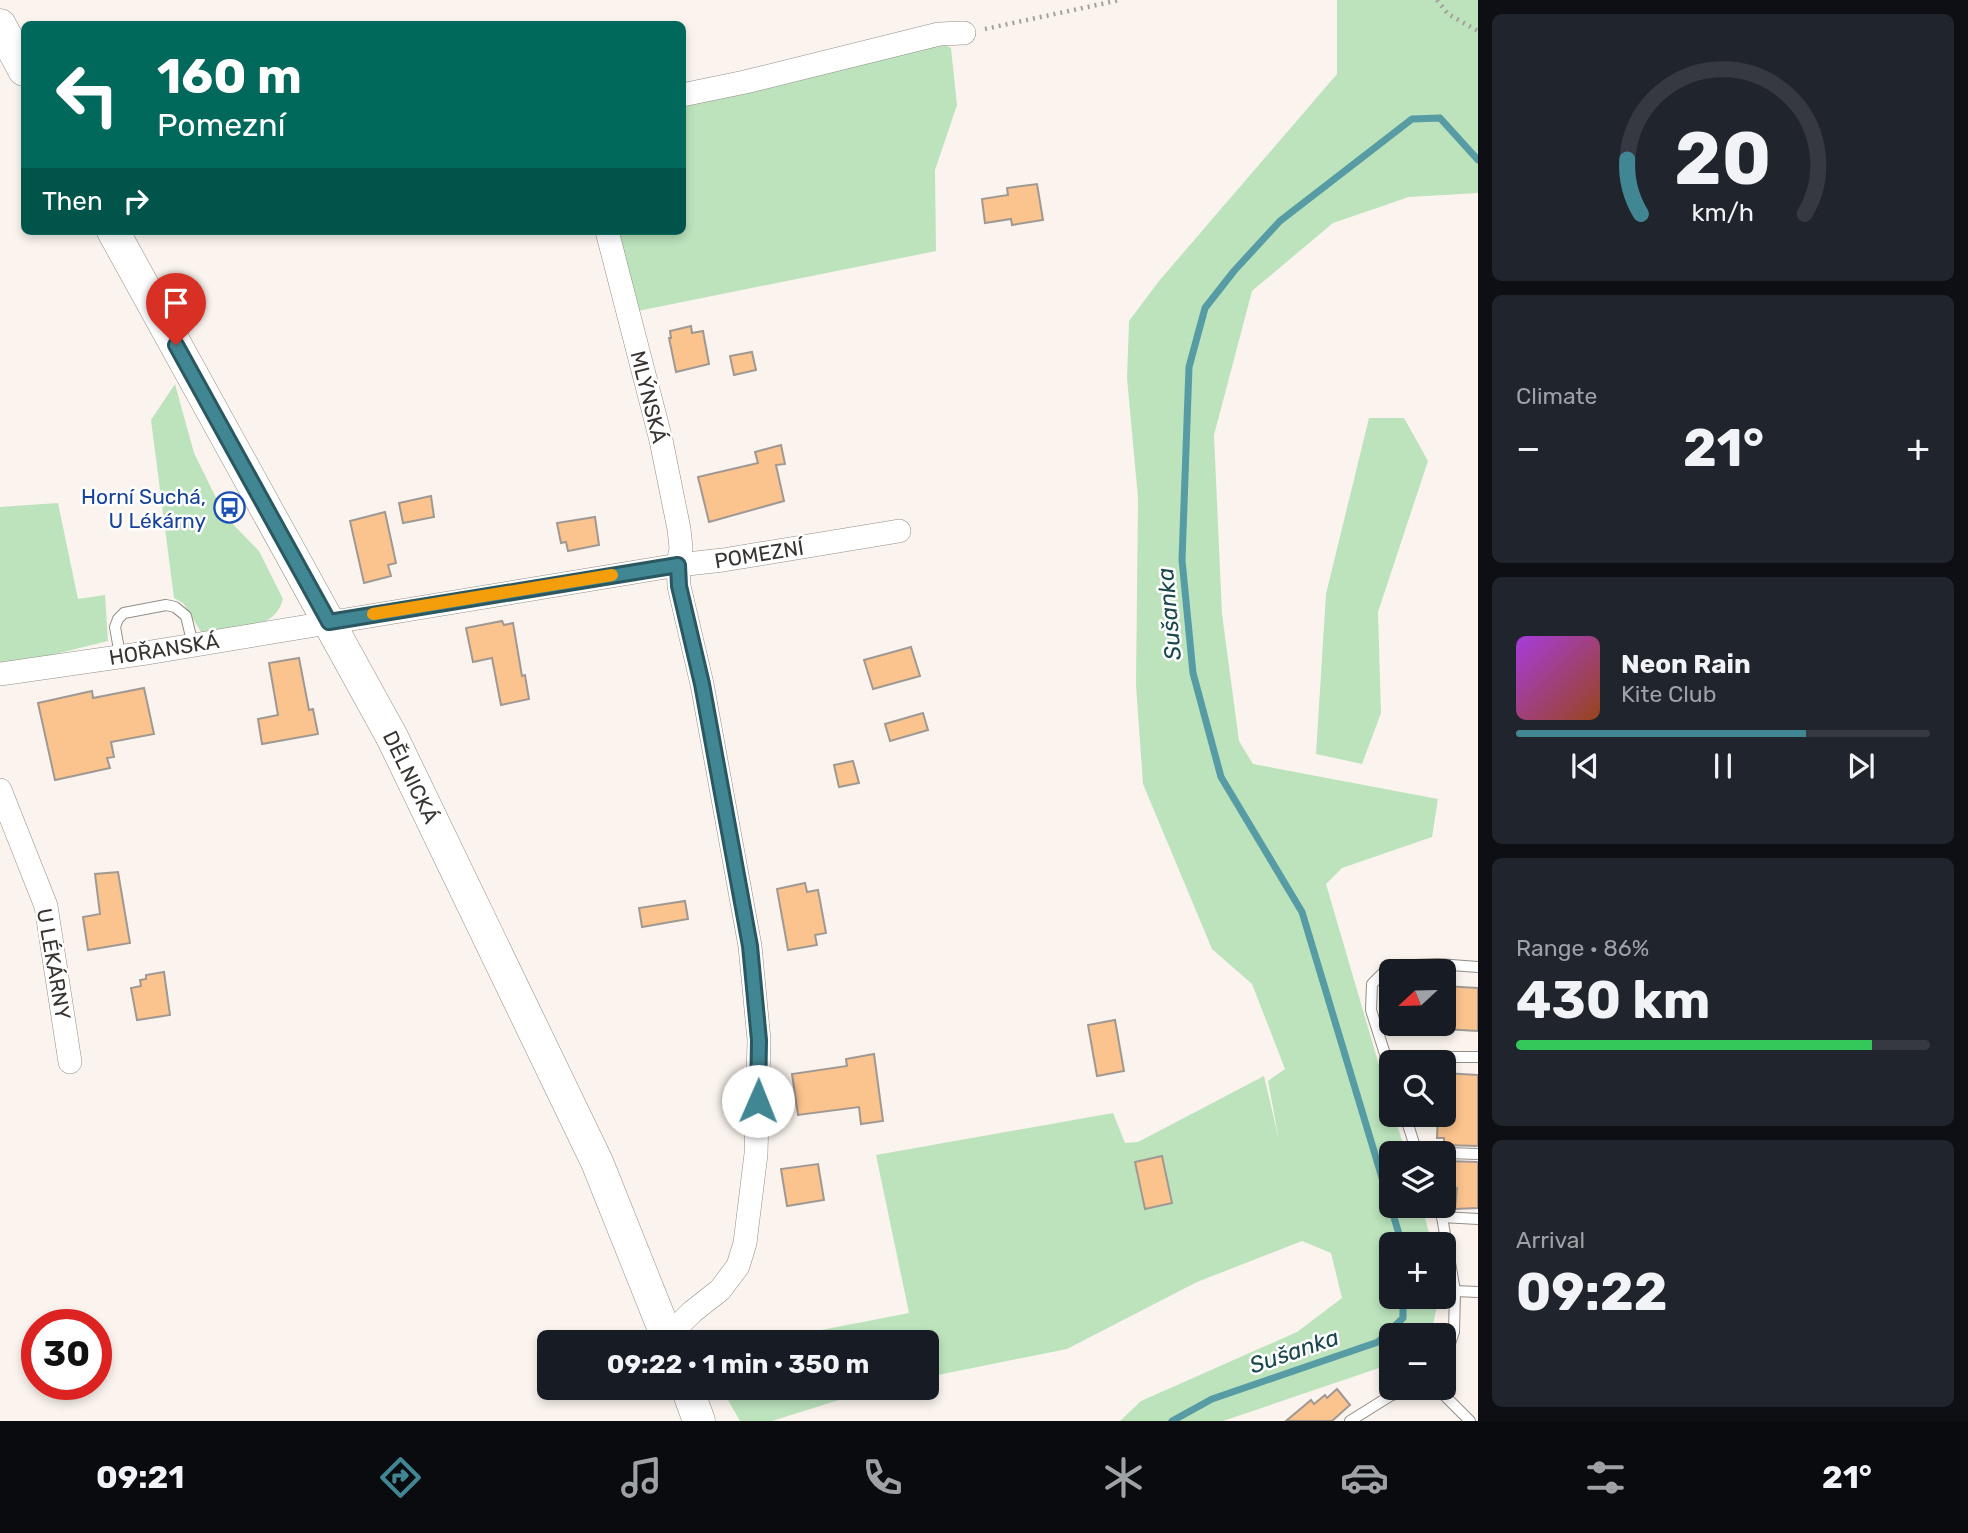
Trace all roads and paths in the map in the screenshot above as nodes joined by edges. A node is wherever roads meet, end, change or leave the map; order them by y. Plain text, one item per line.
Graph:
1 (1120, 0) edge
2 (1437, 0) edge
3 (0, 25) edge
4 (1478, 31) edge
5 (964, 33) joint
6 (21, 64) edge
7 (686, 93) edge
8 (115, 235) edge
9 (608, 235) edge
10 (899, 531) dead end
11 (678, 565) junction
12 (329, 622) junction
13 (194, 645) junction
14 (120, 655) junction
15 (0, 674) edge
16 (0, 790) edge
17 (1478, 967) edge
18 (1384, 1050) edge
19 (1456, 1057) edge
20 (1478, 1057) edge
21 (70, 1062) dead end
22 (1456, 1154) edge
23 (1478, 1154) edge
24 (1456, 1218) edge
25 (1478, 1219) edge
26 (1456, 1291) edge
27 (1478, 1292) edge
28 (664, 1330) edge
29 (677, 1330) edge
30 (691, 1400) edge
31 (1384, 1400) edge
32 (1449, 1400) edge
33 (699, 1421) edge
34 (1350, 1421) edge
35 (1470, 1421) edge

1 - 5 path
2 - 4 path
3 - 6 main road
5 - 7 street
8 - 12 main road, DĚLNICKÁ
9 - 11 street, MLÝNSKÁ
10 - 11 street, POMEZNÍ
11 - 12 street, POMEZNÍ
11 - 29 street, MLÝNSKÁ
12 - 13 street, HOŘANSKÁ
12 - 28 main road, DĚLNICKÁ
13 - 14 street, HOŘANSKÁ
13 - 14 lane
14 - 15 street, HOŘANSKÁ
16 - 21 street, U LÉKÁRNY
17 - 18 lane
19 - 20 lane
22 - 23 lane
24 - 25 lane
26 - 27 lane
30 - 33 main road
31 - 34 lane
32 - 35 lane

